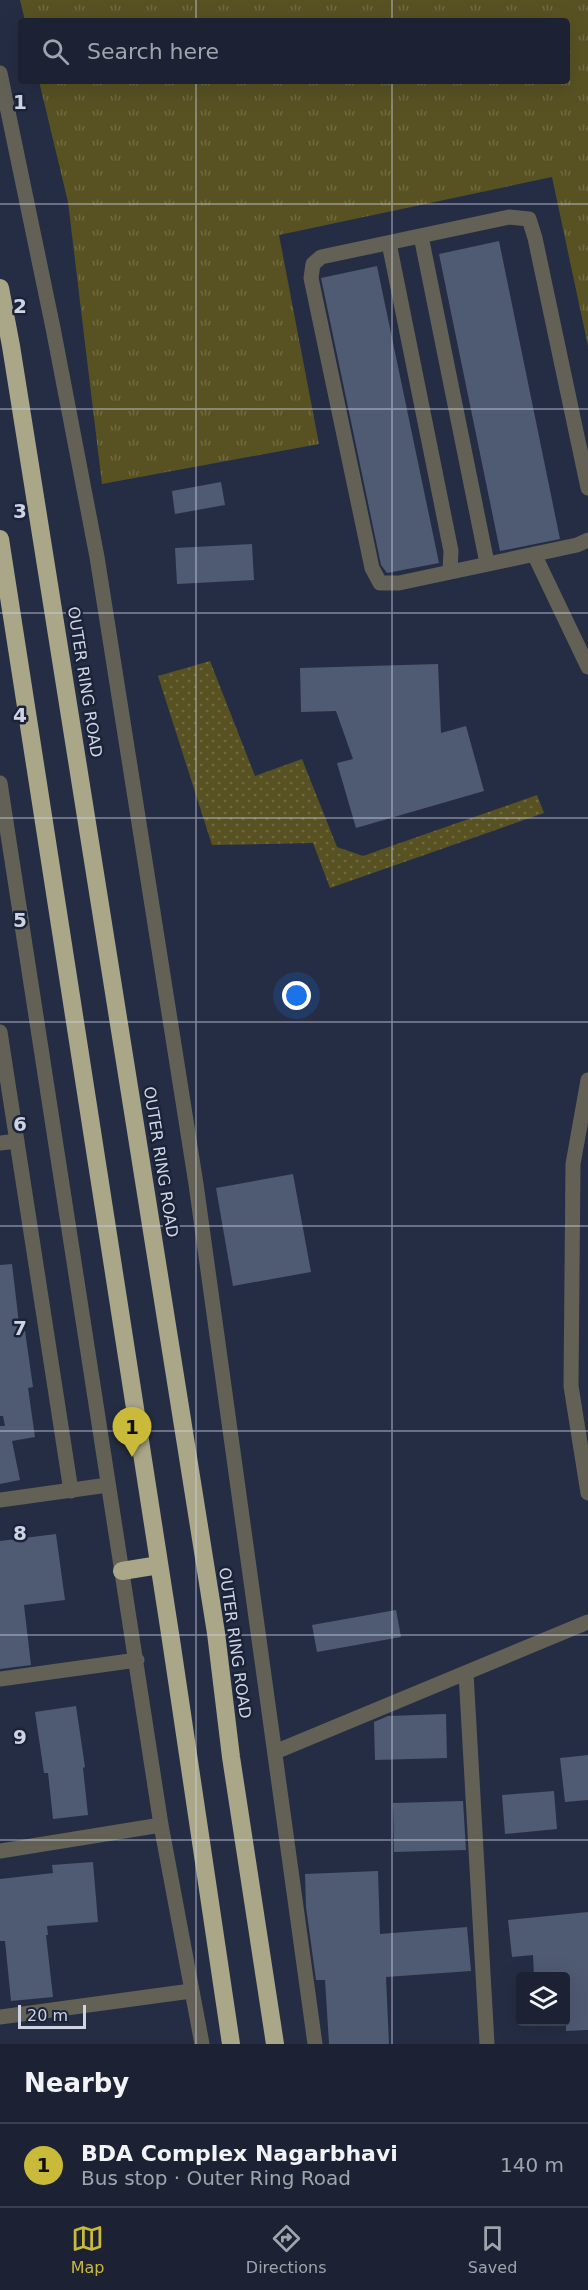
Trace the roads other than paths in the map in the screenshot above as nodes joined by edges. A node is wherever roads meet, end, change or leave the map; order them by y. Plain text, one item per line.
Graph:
1 (0, 73) edge
2 (420, 236) junction
3 (389, 243) junction
4 (0, 288) edge
5 (588, 488) edge
6 (0, 540) edge
7 (588, 540) edge
8 (534, 554) junction
9 (487, 563) junction
10 (450, 570) junction
11 (588, 667) edge
12 (0, 783) edge
13 (0, 1032) edge
14 (588, 1080) edge
15 (17, 1141) junction
16 (0, 1143) edge
17 (573, 1164) junction
18 (588, 1172) edge
19 (108, 1485) junction
20 (71, 1491) junction
21 (588, 1493) edge
22 (0, 1500) edge
23 (159, 1565) junction
24 (122, 1570) junction
25 (588, 1622) edge
26 (137, 1660) junction
27 (466, 1673) junction
28 (0, 1679) edge
29 (275, 1752) junction
30 (161, 1825) junction
31 (0, 1851) edge
32 (191, 1990) junction
33 (0, 2017) edge
34 (202, 2044) edge
35 (231, 2044) edge
36 (275, 2044) edge
37 (315, 2044) edge
38 (487, 2044) edge

1 - 29 street
2 - 3 street
2 - 5 street
2 - 9 street
3 - 10 street
3 - 10 street
4 - 36 highway, OUTER RING ROAD
6 - 23 highway
7 - 8 street
8 - 9 street
8 - 11 street
9 - 10 street
12 - 19 street
13 - 15 street
14 - 17 street
15 - 16 street
15 - 20 street
17 - 18 street
17 - 21 street
19 - 20 street
19 - 24 street
20 - 22 street
23 - 24 highway
23 - 35 highway
24 - 26 street
25 - 27 street
26 - 28 street
26 - 30 street
27 - 29 street
27 - 38 street
29 - 37 street
30 - 31 street
30 - 32 street
32 - 33 street
32 - 34 street

